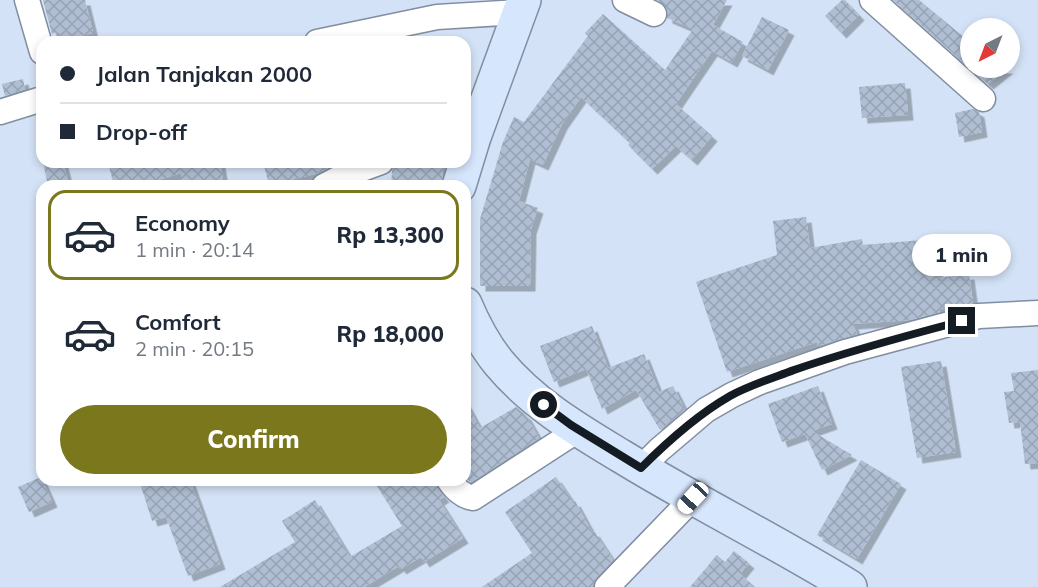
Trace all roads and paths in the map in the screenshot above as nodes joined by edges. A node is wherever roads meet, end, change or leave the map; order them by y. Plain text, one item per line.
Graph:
1 (27, 0) edge
2 (625, 0) edge
3 (872, 0) edge
4 (522, 6) edge
5 (654, 14) dead end
6 (37, 36) edge
7 (346, 36) edge
8 (983, 99) dead end
9 (36, 101) edge
10 (0, 112) edge
11 (471, 147) edge
12 (364, 168) edge
13 (335, 180) edge
14 (1038, 313) edge
15 (471, 318) edge
16 (578, 430) junction
17 (641, 468) junction
18 (453, 486) edge
19 (693, 498) junction
20 (607, 587) edge
21 (850, 587) edge

1 - 6 street
2 - 5 street
3 - 8 street
4 - 7 street
4 - 11 street
9 - 10 street
12 - 13 street
14 - 17 street
15 - 16 street
16 - 17 street
16 - 18 street
17 - 19 street
19 - 20 street
19 - 21 street

